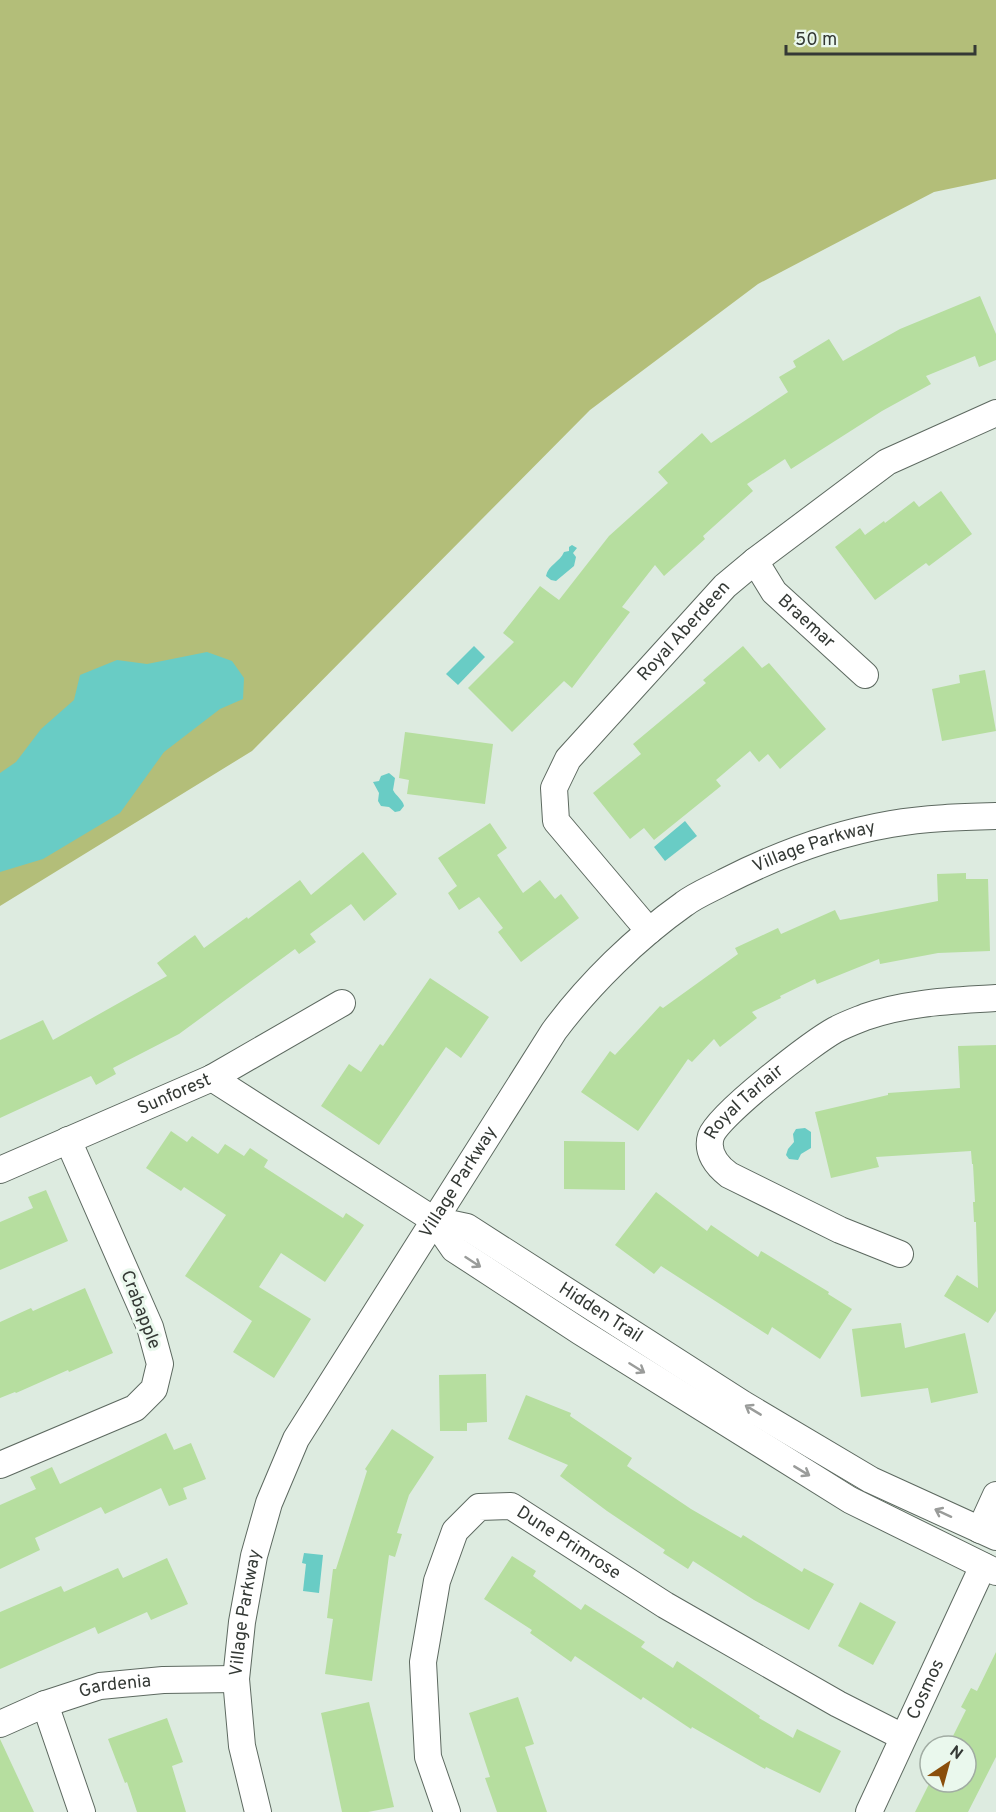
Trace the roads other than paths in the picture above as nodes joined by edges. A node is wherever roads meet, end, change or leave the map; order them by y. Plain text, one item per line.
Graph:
1 (996, 413) edge
2 (755, 561) junction
3 (865, 675) dead end
4 (996, 816) edge
5 (650, 931) junction
6 (996, 998) edge
7 (342, 1003) dead end
8 (212, 1078) junction
9 (68, 1140) junction
10 (0, 1170) edge
11 (434, 1220) junction
12 (900, 1254) dead end
13 (0, 1465) edge
14 (996, 1495) edge
15 (988, 1534) edge
16 (989, 1569) edge
17 (236, 1679) junction
18 (45, 1704) junction
19 (0, 1724) edge
20 (903, 1737) junction
21 (82, 1812) edge
22 (258, 1812) edge
23 (447, 1812) edge
24 (869, 1812) edge

1 - 2 street, Royal Aberdeen
2 - 3 street, Braemar
2 - 5 street, Royal Aberdeen
4 - 5 street, Village Parkway
5 - 11 street, Village Parkway
6 - 12 street, Royal Tarlair
7 - 8 street, Sunforest
8 - 9 street, Sunforest
8 - 11 street, Hidden Trail
9 - 10 street, Sunforest
9 - 13 street, Crabapple
15 -> 11 street, Hidden Trail
11 -> 16 street
11 - 17 street, Village Parkway
14 - 15 street
16 - 20 street, Cosmos
17 - 18 street, Gardenia
17 - 22 street, Village Parkway
18 - 19 street, Gardenia
18 - 21 street
20 - 23 street, Dune Primrose
20 - 24 street, Cosmos

